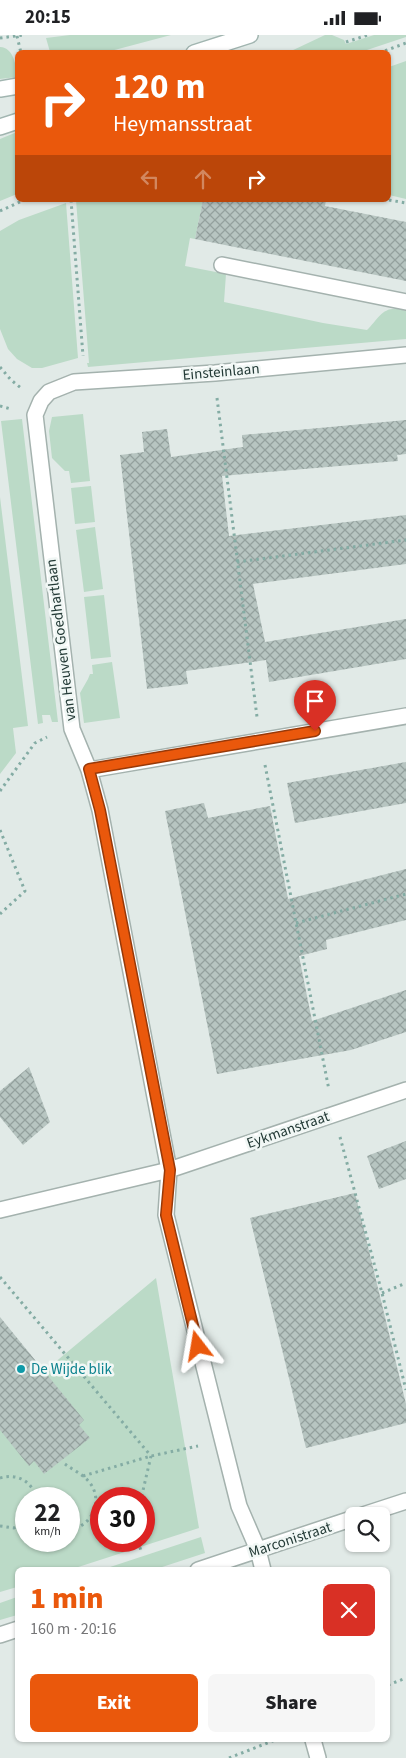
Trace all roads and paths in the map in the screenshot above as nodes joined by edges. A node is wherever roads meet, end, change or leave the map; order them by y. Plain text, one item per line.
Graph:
1 (23, 35) edge
2 (250, 35) edge
3 (368, 35) edge
4 (17, 37) junction
5 (0, 38) edge
6 (346, 42) dead end
7 (406, 43) edge
8 (20, 50) edge
9 (203, 50) edge
10 (387, 50) edge
11 (15, 86) edge
12 (0, 89) edge
13 (15, 122) edge
14 (0, 127) edge
15 (391, 200) edge
16 (20, 202) edge
17 (71, 202) edge
18 (406, 203) edge
19 (0, 211) edge
20 (222, 265) dead end
21 (406, 302) edge
22 (406, 355) edge
23 (84, 363) dead end
24 (0, 367) edge
25 (214, 373) junction
26 (23, 389) dead end
27 (41, 401) joint
28 (406, 540) edge
29 (238, 562) junction
30 (406, 716) edge
31 (72, 729) junction
32 (260, 741) junction
33 (89, 769) junction
34 (0, 791) edge
35 (0, 830) edge
36 (406, 894) edge
37 (0, 914) edge
38 (296, 923) junction
39 (406, 1090) edge
40 (334, 1114) junction
41 (170, 1170) junction
42 (0, 1210) edge
43 (0, 1277) edge
44 (406, 1283) edge
45 (382, 1293) junction
46 (406, 1390) edge
47 (222, 1440) junction
48 (151, 1456) junction
49 (65, 1465) dead end
50 (83, 1476) junction
51 (0, 1478) edge
52 (32, 1487) edge
53 (144, 1487) edge
54 (406, 1501) edge
55 (388, 1507) edge
56 (345, 1521) edge
57 (0, 1526) edge
58 (80, 1527) edge
59 (15, 1528) edge
60 (258, 1550) junction
61 (207, 1567) edge
62 (262, 1567) edge
63 (15, 1630) edge
64 (0, 1635) edge
65 (406, 1678) edge
66 (390, 1684) edge
67 (270, 1742) edge
68 (313, 1742) edge
69 (229, 1758) edge
70 (318, 1758) edge

1 - 4 path
2 - 9 street
3 - 6 path
4 - 5 path
4 - 8 path
7 - 10 path
11 - 12 street
13 - 14 street
15 - 18 path
16 - 19 path
17 - 23 path
20 - 21 street
22 - 25 street, Einsteinlaan
24 - 26 path
25 - 27 street, Einsteinlaan
25 - 29 path
27 - 31 street, van Heuven Goedhartlaan
28 - 29 path
29 - 32 path
30 - 32 street
31 - 33 street, van Heuven Goedhartlaan
31 - 34 path
32 - 33 street
32 - 38 path
33 - 41 street, van Heuven Goedhartlaan
35 - 37 path
36 - 38 path
38 - 40 path
39 - 40 street, Eykmanstraat
40 - 41 street, Eykmanstraat
40 - 45 path
41 - 42 street
41 - 47 street, van Heuven Goedhartlaan
43 - 48 path
44 - 45 path
45 - 46 path
47 - 48 path
47 - 60 street, van Heuven Goedhartlaan
48 - 50 path
48 - 53 path
49 - 50 path
50 - 58 path
51 - 52 path
54 - 55 street
56 - 60 street, Marconistraat
57 - 59 path
60 - 61 street, Marconistraat
60 - 62 street, van Heuven Goedhartlaan
63 - 64 street
65 - 66 path
67 - 69 path
68 - 70 street

